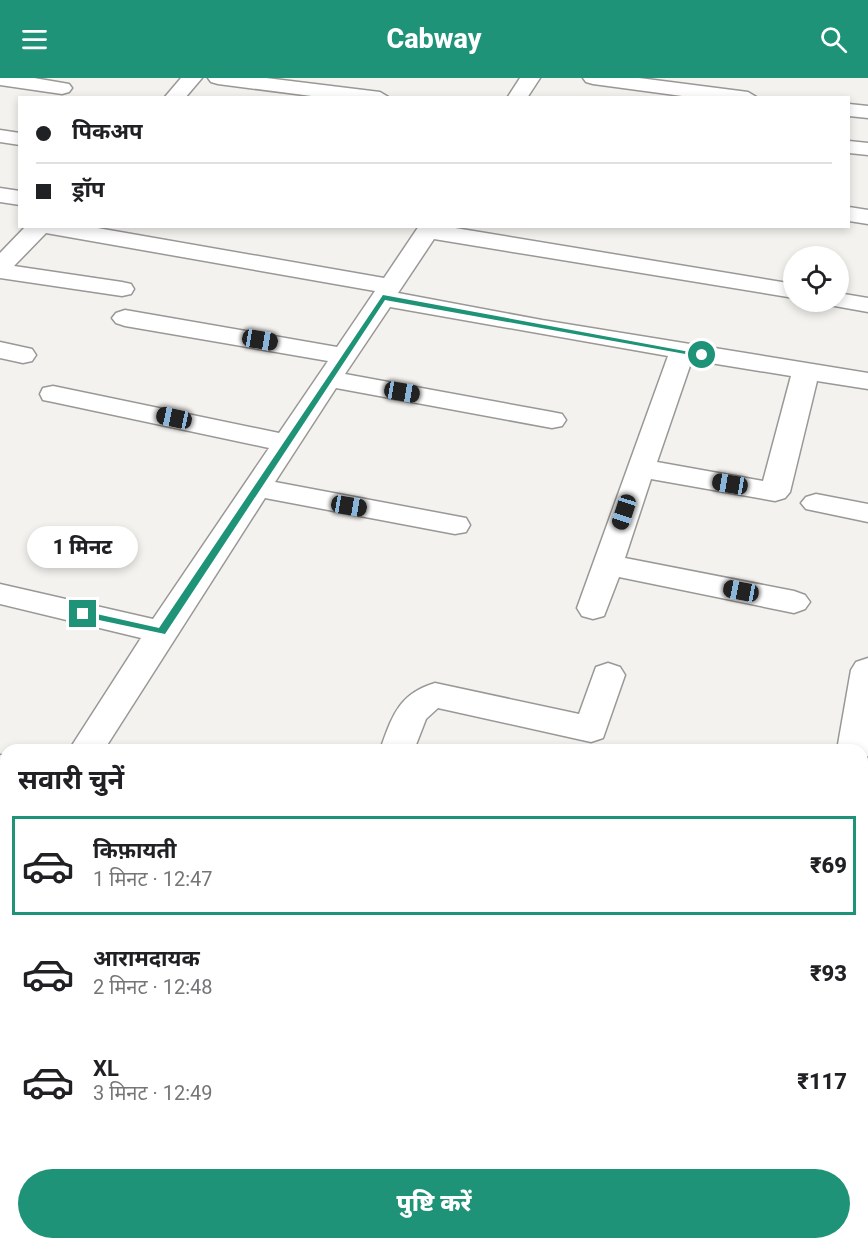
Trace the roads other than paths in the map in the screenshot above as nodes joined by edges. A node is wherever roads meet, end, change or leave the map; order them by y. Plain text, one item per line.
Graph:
1 (192, 78) edge
2 (218, 78) edge
3 (530, 78) edge
4 (593, 78) edge
5 (0, 79) edge
6 (62, 88) edge
7 (176, 96) edge
8 (364, 96) edge
9 (518, 96) edge
10 (732, 96) edge
11 (850, 110) edge
12 (868, 112) edge
13 (850, 147) edge
14 (868, 149) edge
15 (0, 195) edge
16 (18, 198) edge
17 (850, 214) edge
18 (868, 217) edge
19 (40, 228) edge
20 (52, 228) edge
21 (429, 229) edge
22 (0, 268) edge
23 (122, 289) dead end
24 (783, 289) edge
25 (387, 292) junction
26 (849, 302) edge
27 (868, 305) edge
28 (125, 318) dead end
29 (683, 351) junction
30 (344, 356) junction
31 (806, 371) junction
32 (329, 379) junction
33 (868, 381) edge
34 (53, 394) dead end
35 (552, 420) dead end
36 (286, 443) junction
37 (640, 468) junction
38 (256, 488) junction
39 (816, 503) dead end
40 (868, 513) edge
41 (455, 525) dead end
42 (607, 565) junction
43 (0, 594) edge
44 (794, 602) dead end
45 (593, 608) dead end
46 (161, 632) junction
47 (868, 670) edge
48 (608, 675) dead end
49 (90, 744) edge
50 (400, 744) edge
51 (855, 744) edge

1 - 7 street
2 - 8 street
3 - 9 street
4 - 10 street
5 - 6 street
11 - 12 street
13 - 14 street
15 - 16 street
17 - 18 street
19 - 22 street
20 - 25 street
21 - 24 street
21 - 25 street
22 - 23 street
25 - 29 street
25 - 30 street
26 - 27 street
28 - 30 street
29 - 31 street
29 - 37 street
30 - 32 street
31 - 33 street
31 - 37 street
32 - 35 street
32 - 36 street
34 - 36 street
36 - 38 street
37 - 42 street
38 - 41 street
38 - 46 street
39 - 40 street
42 - 44 street
42 - 45 street
43 - 46 street
46 - 49 street
47 - 51 street
48 - 50 street

